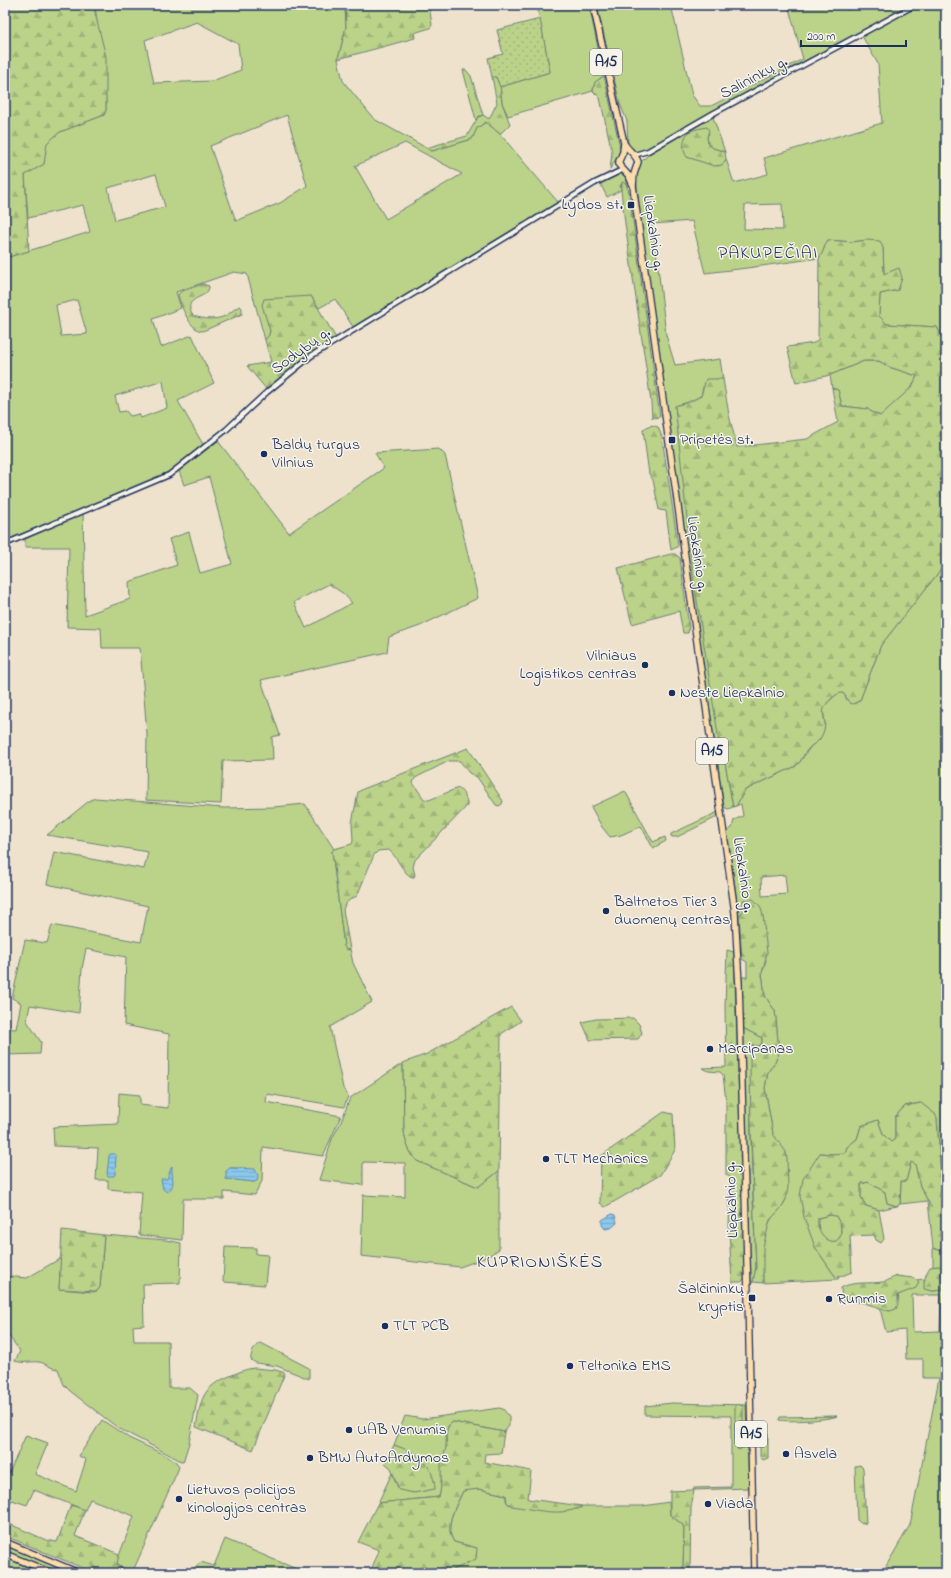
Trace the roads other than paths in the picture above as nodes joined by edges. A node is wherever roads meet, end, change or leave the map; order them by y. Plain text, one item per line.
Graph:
1 (593, 5) edge
2 (915, 5) edge
3 (624, 143) junction
4 (648, 152) junction
5 (633, 154) junction
6 (622, 155) junction
7 (638, 162) junction
8 (619, 163) junction
9 (635, 170) junction
10 (624, 171) junction
11 (608, 176) junction
12 (633, 186) junction
13 (7, 543) edge
14 (5, 1542) edge
15 (5, 1554) edge
16 (52, 1573) edge
17 (80, 1573) edge
18 (754, 1573) edge

1 - 3 highway, A15
2 - 4 main road, Salininkų g.
3 - 5 highway
3 - 6 highway
4 - 5 main road, Salininkų g.
4 - 7 main road, Salininkų g.
5 - 6 highway
5 - 7 highway
6 - 8 highway
7 - 9 highway
8 - 10 highway
8 - 11 main road, Sodybų g.
9 - 10 highway
9 - 12 highway
10 - 11 main road, Sodybų g.
10 - 12 highway
11 - 13 main road, Sodybų g.
12 - 18 highway, Liepkalnio g. / A15
14 - 17 highway
15 - 16 highway

